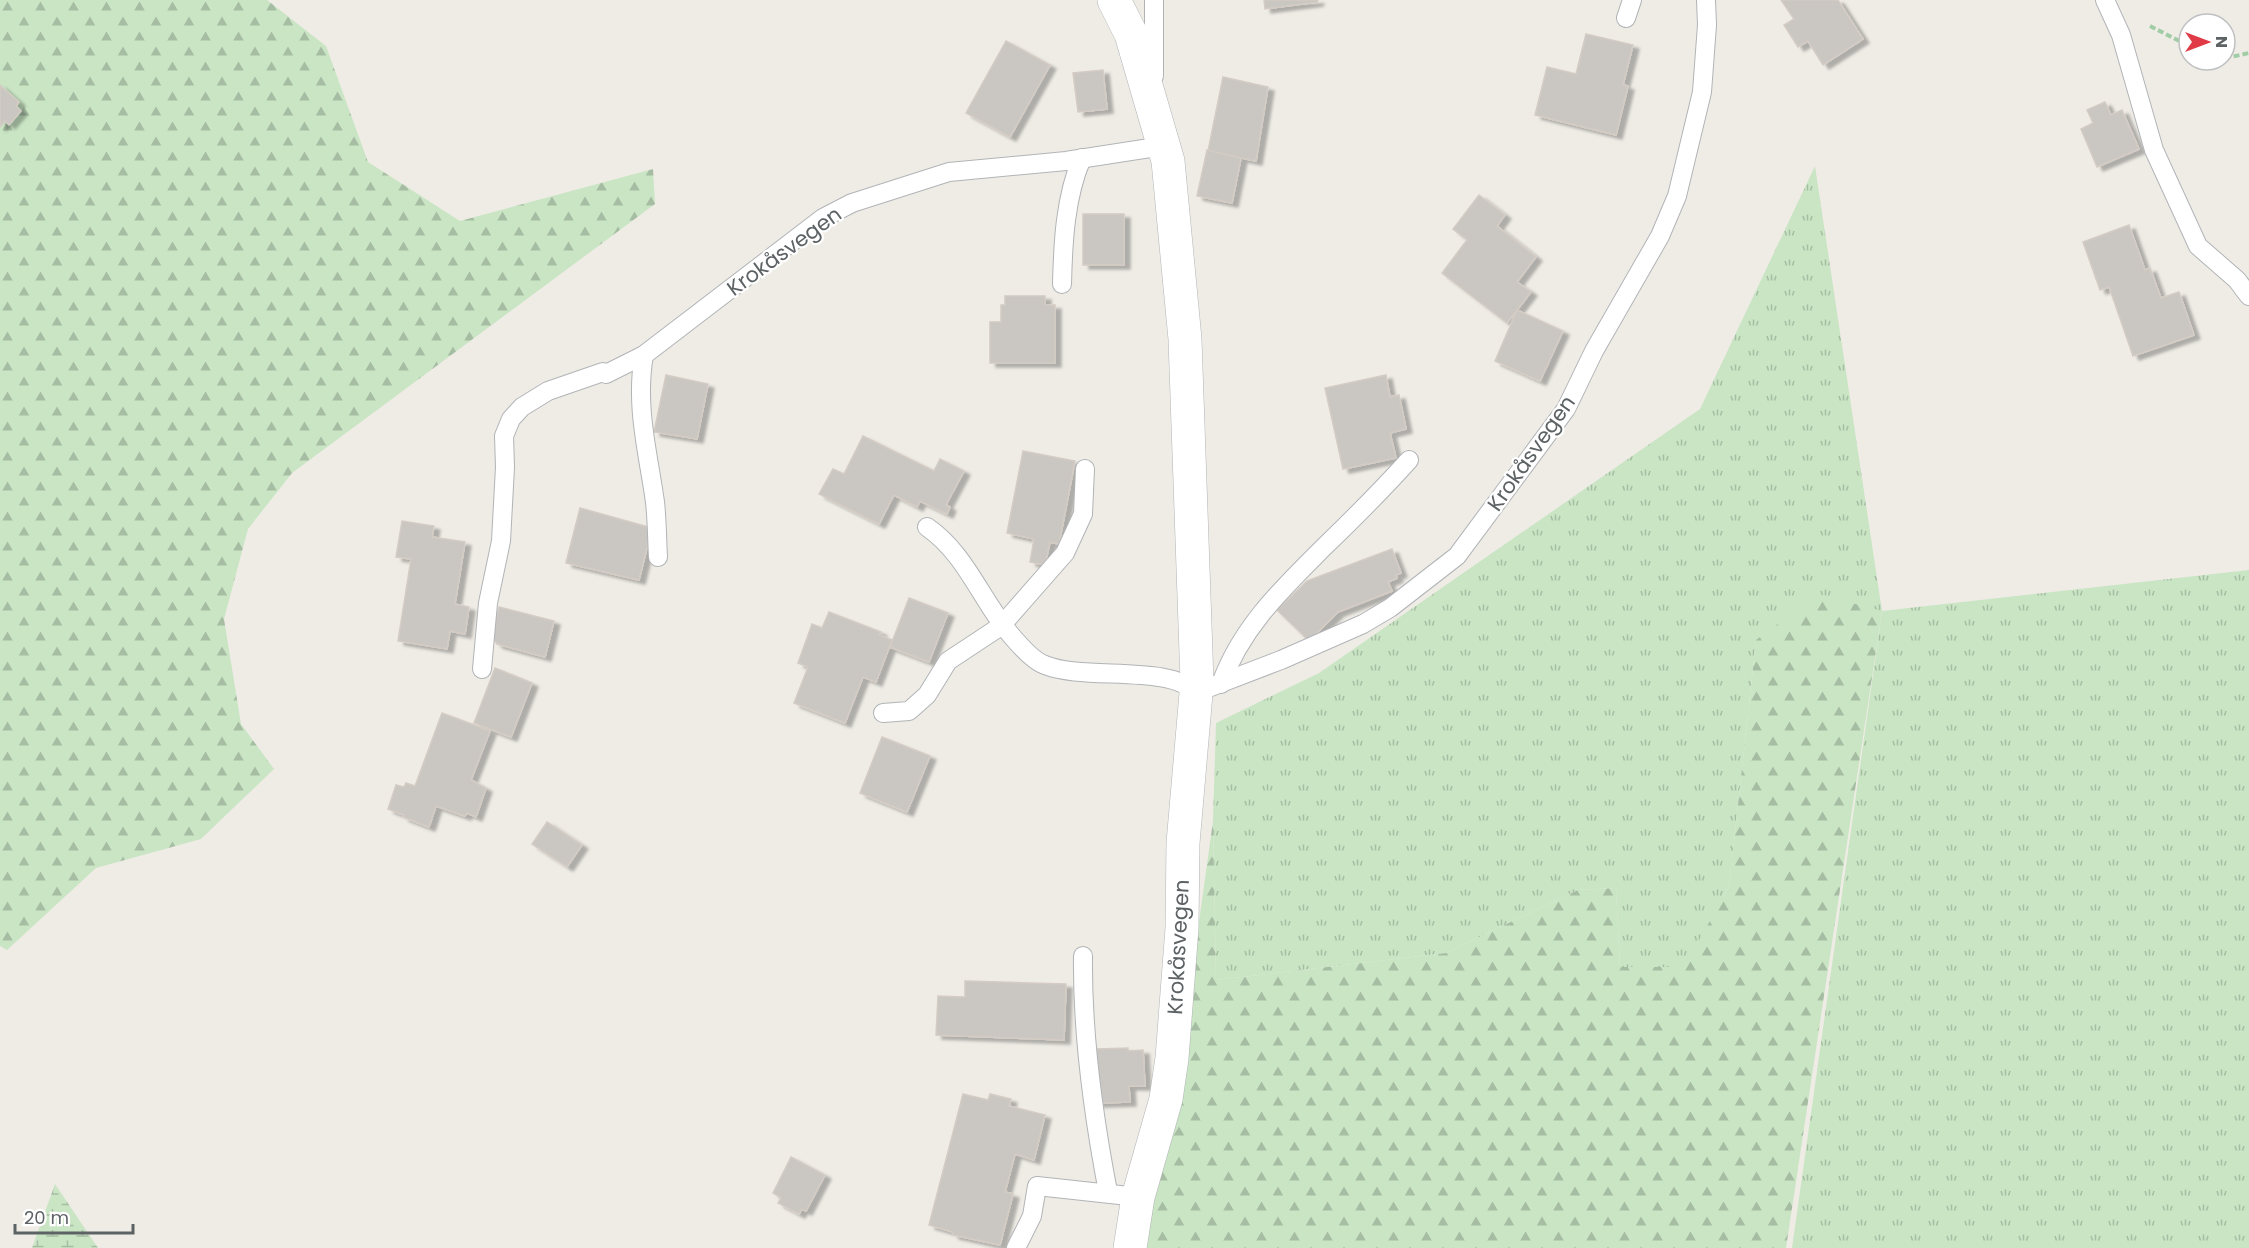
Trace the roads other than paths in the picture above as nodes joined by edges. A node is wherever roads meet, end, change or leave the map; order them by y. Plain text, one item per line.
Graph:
1 (1114, 0) edge
2 (1154, 0) edge
3 (1632, 0) edge
4 (1706, 0) edge
5 (2105, 0) edge
6 (1626, 18) dead end
7 (1152, 107) junction
8 (1163, 146) junction
9 (1082, 158) junction
10 (1062, 284) dead end
11 (2249, 296) edge
12 (644, 355) junction
13 (1409, 460) dead end
14 (1086, 469) dead end
15 (927, 527) dead end
16 (658, 557) dead end
17 (1001, 626) junction
18 (482, 669) dead end
19 (1208, 688) junction
20 (883, 713) dead end
21 (1083, 956) dead end
22 (1123, 1194) junction
23 (1016, 1248) edge
24 (1130, 1248) edge

1 - 7 street, Krokåsvegen
2 - 7 lane, Krokåsvegen
3 - 6 lane
4 - 19 lane, Krokåsvegen
5 - 11 lane
7 - 8 street, Krokåsvegen
8 - 9 lane, Krokåsvegen
8 - 19 street, Krokåsvegen
9 - 10 lane
9 - 12 lane, Krokåsvegen
12 - 16 lane
12 - 18 lane, Krokåsvegen
13 - 19 lane
14 - 17 lane
15 - 17 lane
17 - 19 lane
17 - 20 lane
19 - 22 street, Krokåsvegen
21 - 22 lane, Krokåsvegen
22 - 23 lane
22 - 24 street, Krokåsvegen

